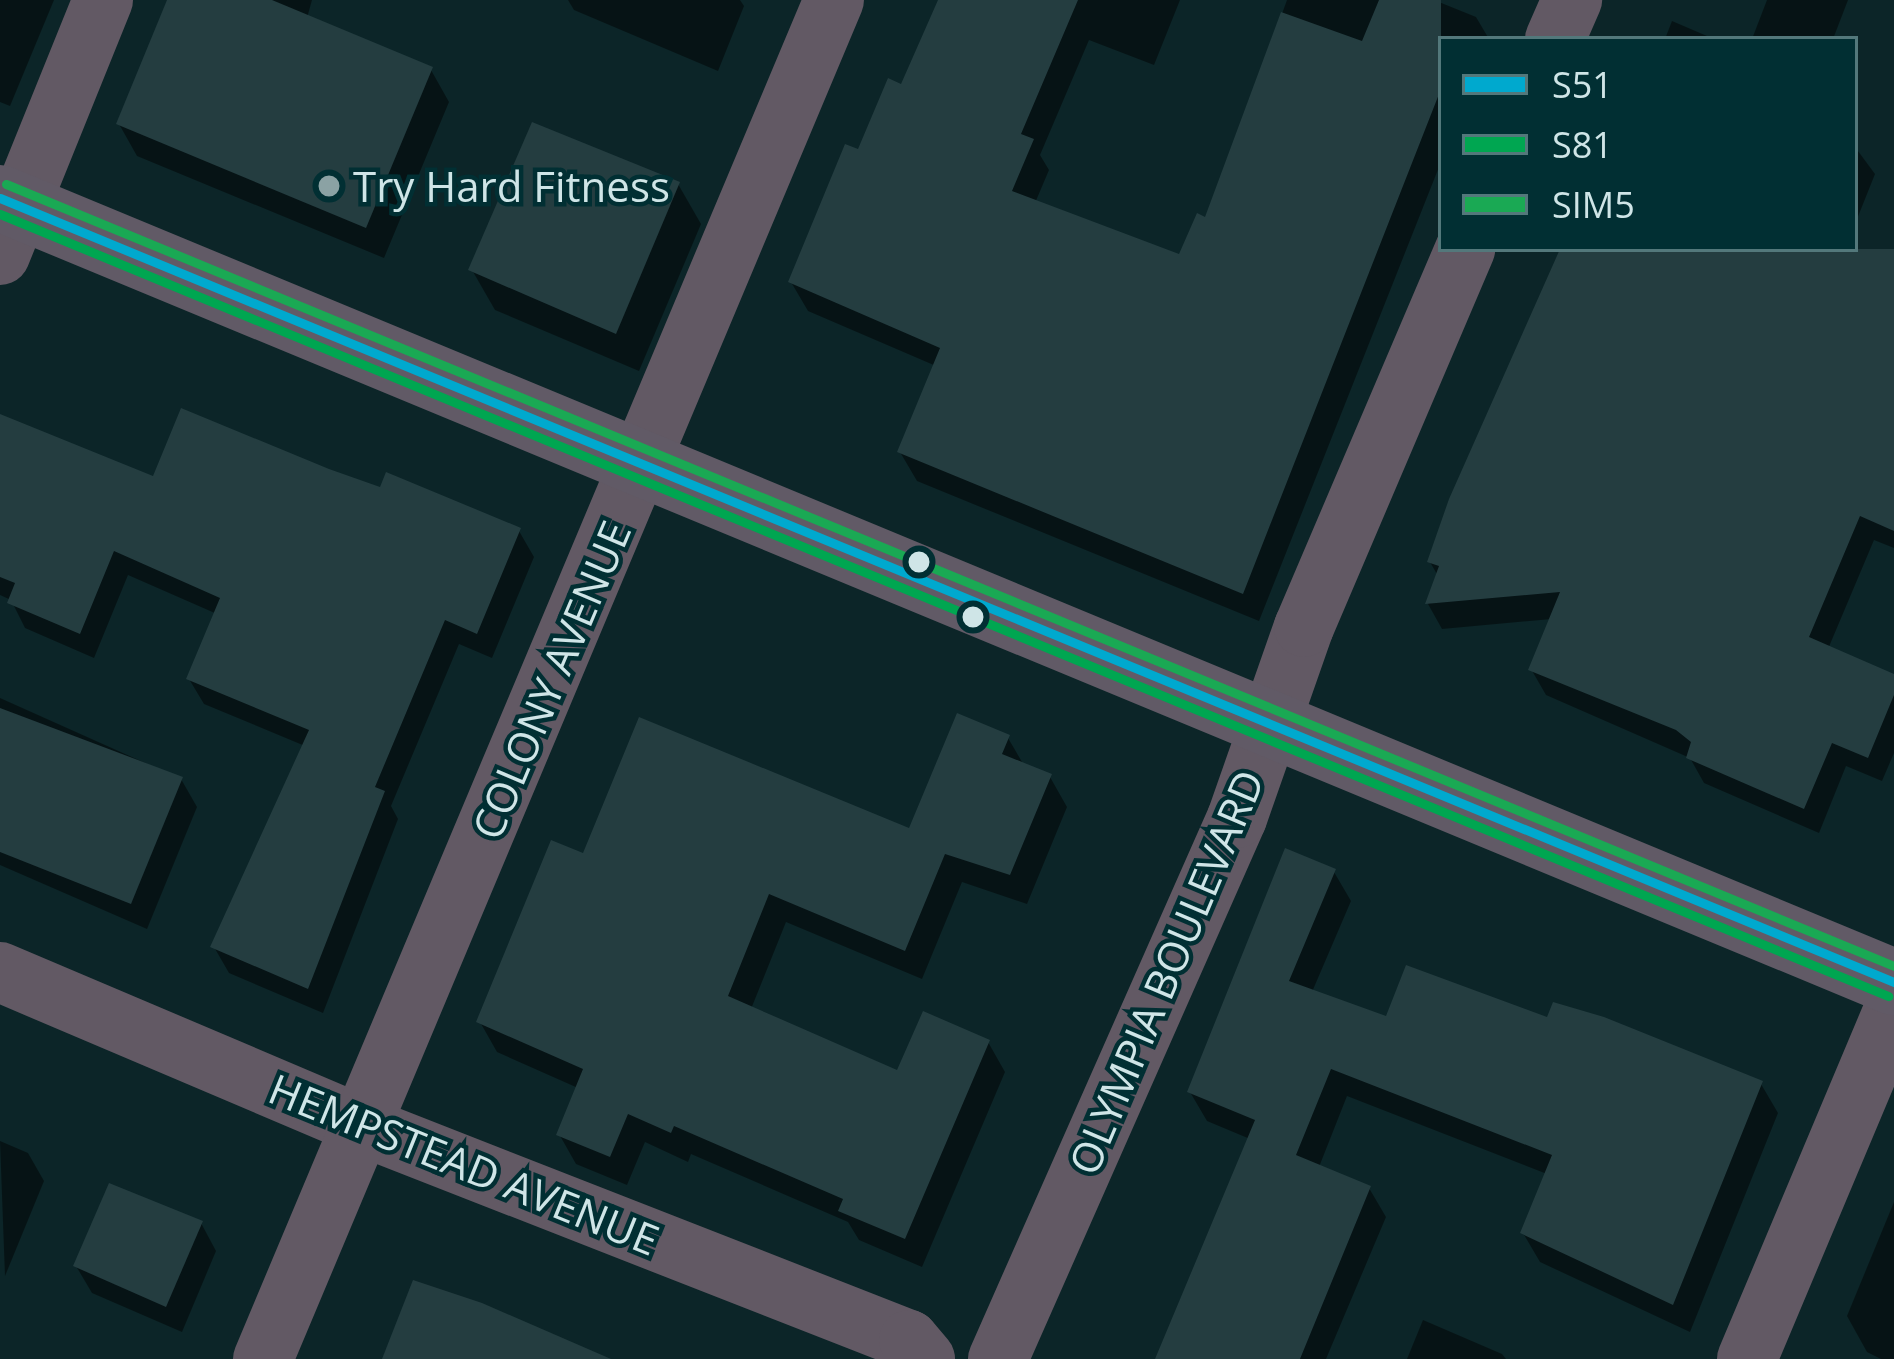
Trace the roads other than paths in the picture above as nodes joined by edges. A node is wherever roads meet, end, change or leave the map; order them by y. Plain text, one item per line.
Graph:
1 (103, 0) edge
2 (834, 0) edge
3 (1572, 0) edge
4 (1556, 36) edge
5 (7, 220) edge
6 (1464, 252) edge
7 (643, 462) junction
8 (1270, 723) junction
9 (0, 972) edge
10 (1894, 982) edge
11 (1894, 1009) edge
12 (362, 1126) junction
13 (263, 1359) edge
14 (925, 1359) edge
15 (998, 1359) edge
16 (1747, 1359) edge

1 - 5 street
2 - 7 street, COLONY AVENUE
3 - 4 street
5 - 7 main road
6 - 8 street, OLYMPIA BOULEVARD
7 - 8 main road
7 - 12 street, COLONY AVENUE
8 - 10 main road
8 - 15 street, OLYMPIA BOULEVARD
9 - 12 street, HEMPSTEAD AVENUE
11 - 16 street
12 - 13 street, COLONY AVENUE
12 - 14 street, HEMPSTEAD AVENUE

